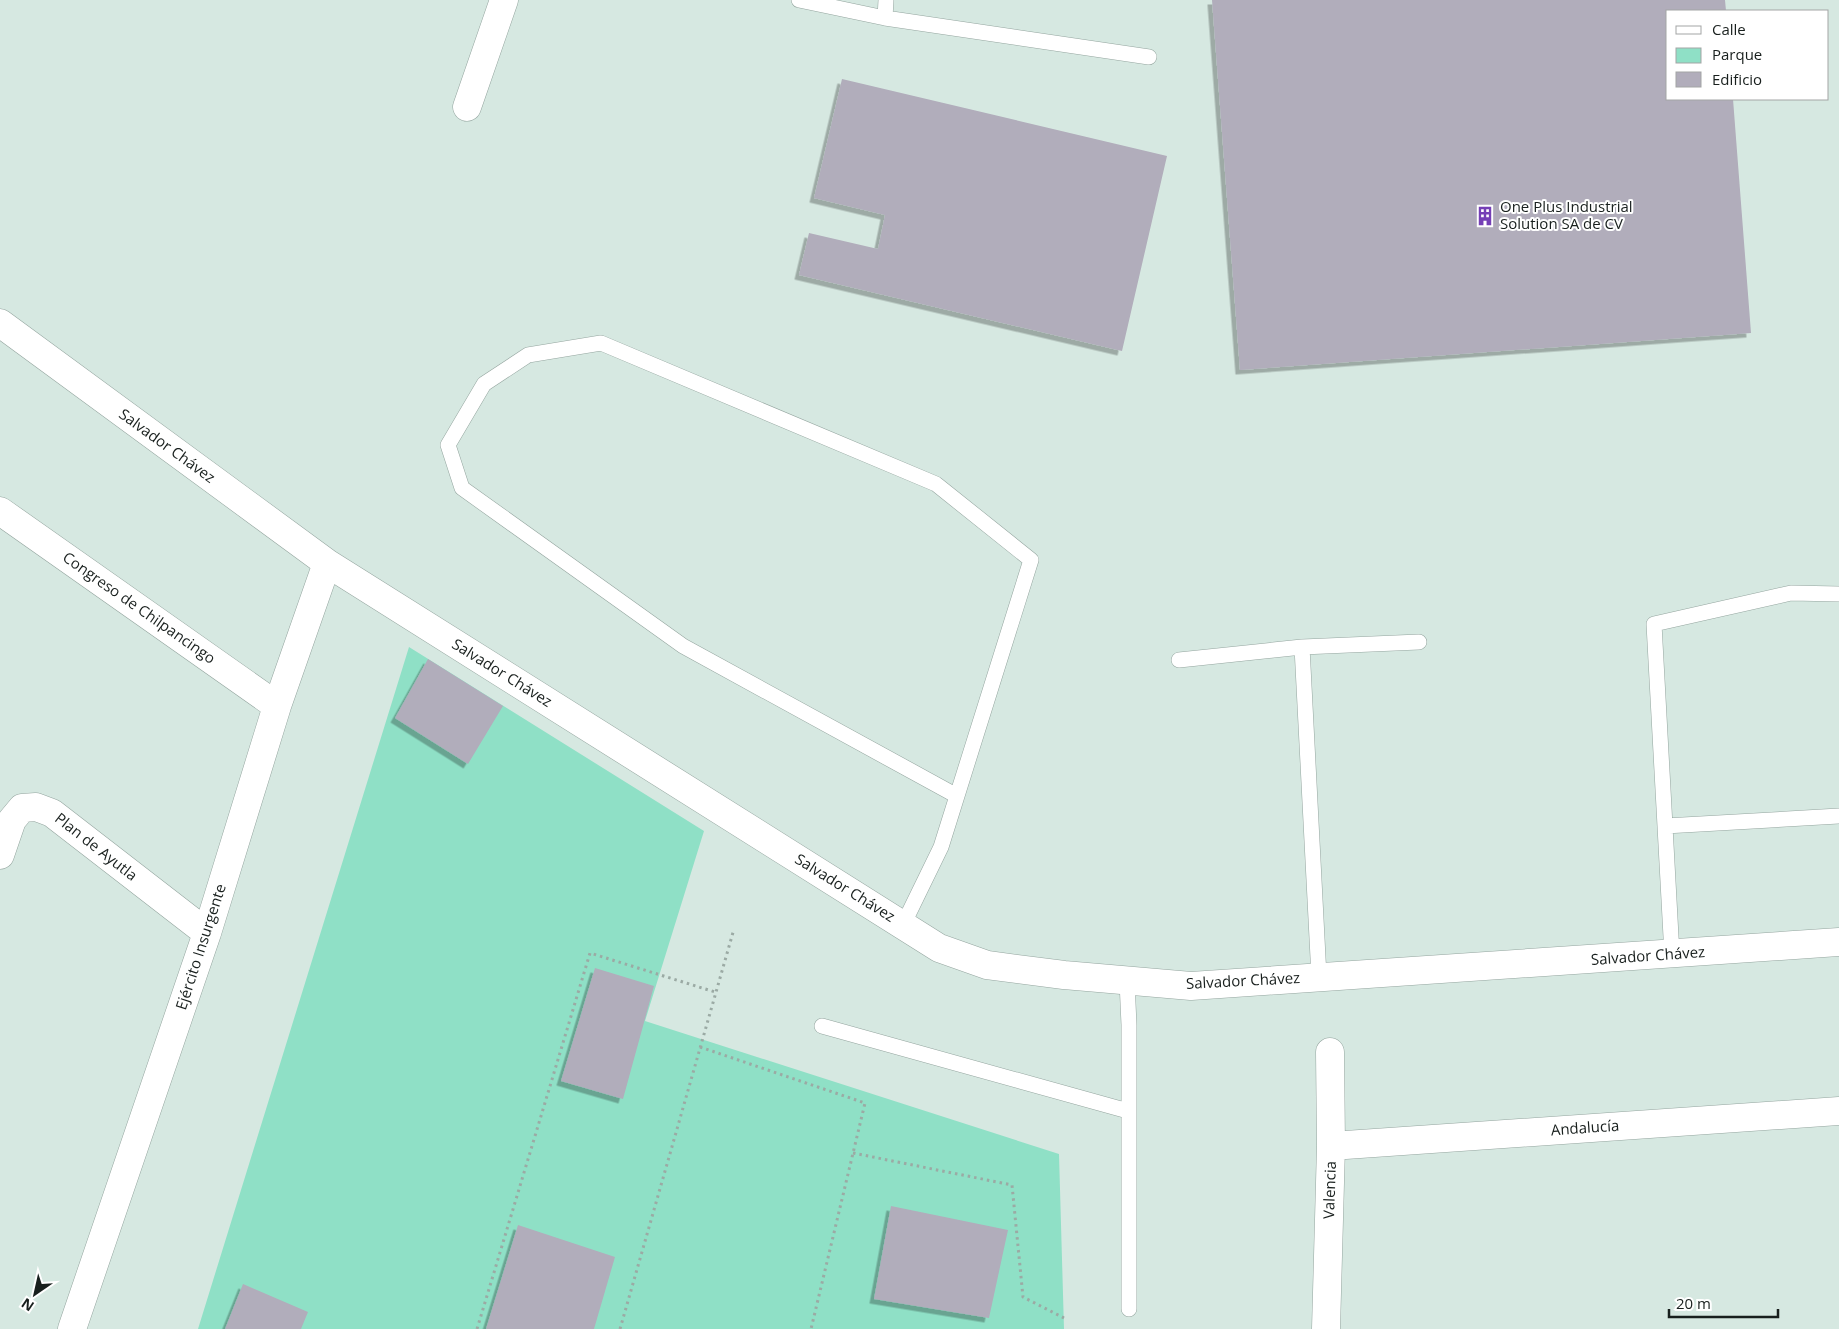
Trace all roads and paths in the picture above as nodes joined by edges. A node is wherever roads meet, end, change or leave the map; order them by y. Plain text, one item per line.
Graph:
1 (504, 0) edge
2 (799, 0) edge
3 (886, 0) edge
4 (885, 18) junction
5 (1149, 57) dead end
6 (467, 108) dead end
7 (0, 323) edge
8 (0, 511) edge
9 (327, 563) junction
10 (1839, 594) edge
11 (1419, 642) dead end
12 (1302, 647) junction
13 (1179, 660) dead end
14 (277, 706) junction
15 (957, 796) junction
16 (1839, 816) edge
17 (1665, 826) junction
18 (0, 855) edge
19 (903, 925) junction
20 (734, 929) dead end
21 (207, 933) junction
22 (1839, 942) edge
23 (1672, 955) junction
24 (1319, 977) junction
25 (1127, 981) junction
26 (715, 992) junction
27 (822, 1026) dead end
28 (700, 1047) junction
29 (1330, 1052) dead end
30 (1128, 1111) junction
31 (1839, 1111) edge
32 (1331, 1146) junction
33 (853, 1153) junction
34 (1129, 1310) dead end
35 (1064, 1318) dead end
36 (72, 1329) edge
37 (477, 1329) edge
38 (620, 1329) edge
39 (811, 1329) edge
40 (1326, 1329) edge

1 - 6 street
2 - 4 lane
3 - 4 lane
4 - 5 lane
7 - 9 street, Salvador Chávez
8 - 14 street, Congreso de Chilpancingo
9 - 14 street, Ejército Insurgente
9 - 19 street, Salvador Chávez
10 - 17 lane
11 - 12 lane
12 - 13 lane
12 - 24 lane
14 - 21 street, Ejército Insurgente
15 - 15 lane
15 - 19 lane
16 - 17 lane
17 - 23 lane
18 - 21 street, Plan de Ayutla
19 - 25 street, Salvador Chávez
20 - 26 path
21 - 36 street, Ejército Insurgente
22 - 23 street, Salvador Chávez
23 - 24 street, Salvador Chávez
24 - 25 street, Salvador Chávez
25 - 30 lane
26 - 28 path
26 - 37 path
27 - 30 lane
28 - 33 path
28 - 38 path
29 - 32 street, Valencia
30 - 34 lane
31 - 32 street, Andalucía
32 - 40 street, Valencia
33 - 35 path
33 - 39 path

